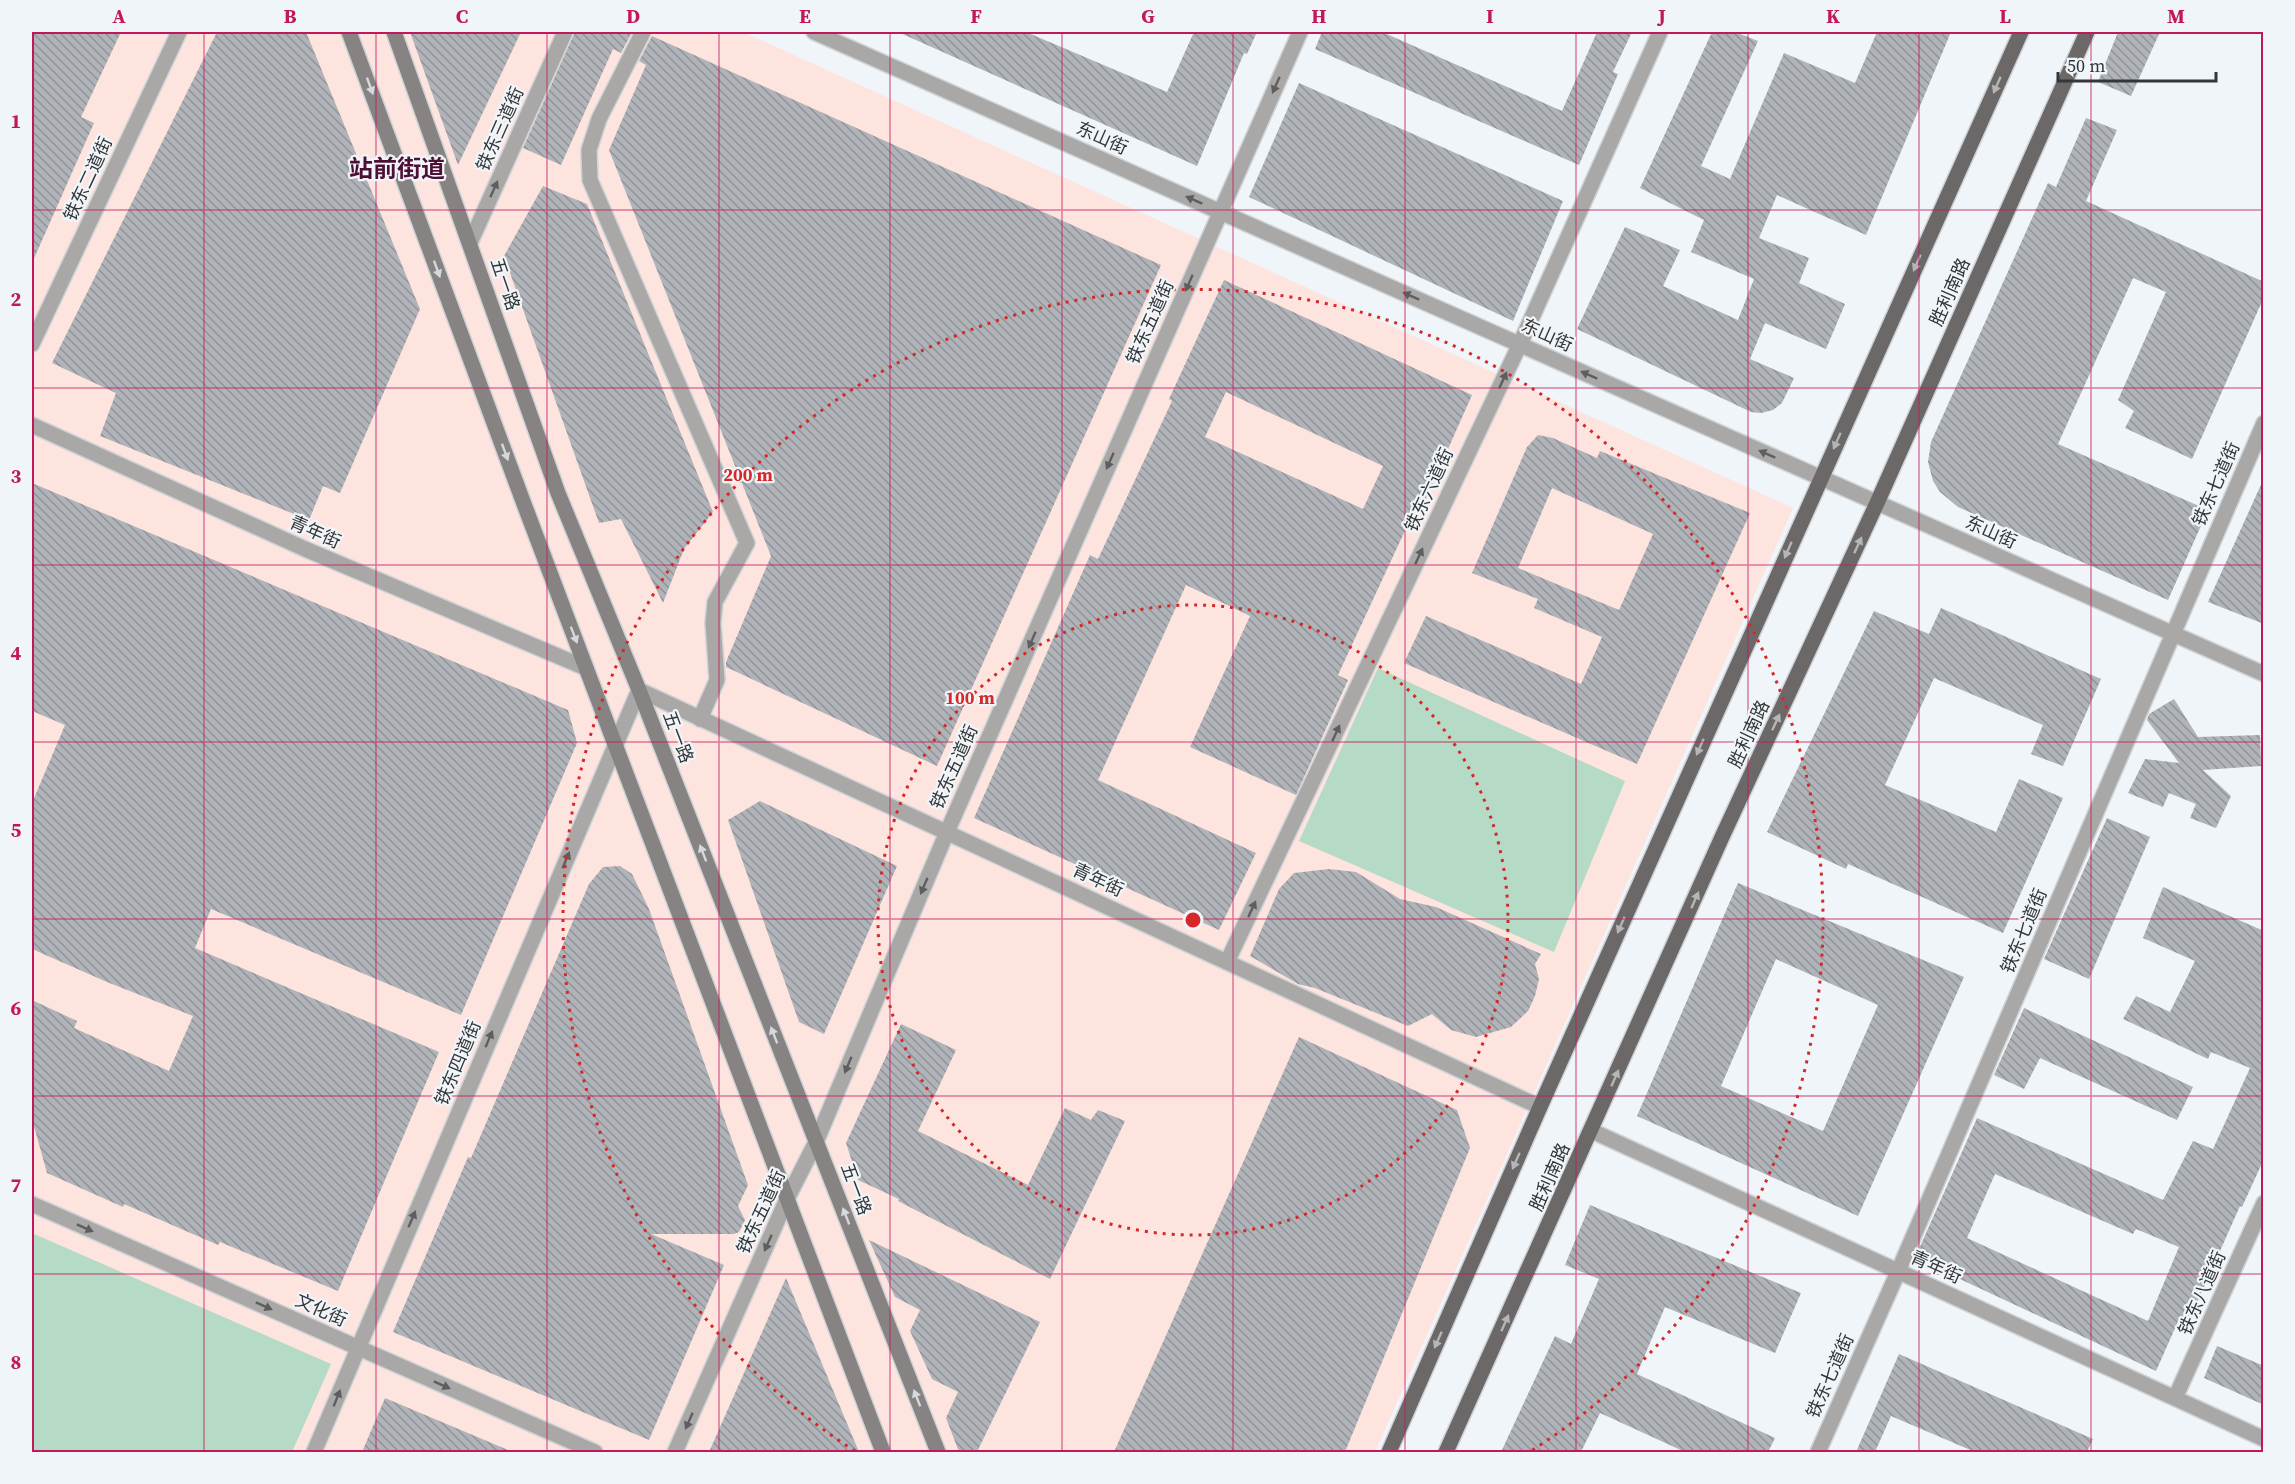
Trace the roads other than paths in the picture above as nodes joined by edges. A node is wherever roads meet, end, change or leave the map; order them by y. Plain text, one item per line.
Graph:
1 (179, 32) edge
2 (350, 32) edge
3 (394, 32) edge
4 (566, 32) edge
5 (643, 32) edge
6 (814, 32) edge
7 (1299, 32) edge
8 (1660, 32) edge
9 (2021, 32) edge
10 (2087, 32) edge
11 (1220, 212) junction
12 (470, 243) junction
13 (32, 344) edge
14 (1520, 344) junction
15 (2264, 423) edge
16 (32, 425) edge
17 (1821, 477) junction
18 (1877, 503) junction
19 (2172, 633) junction
20 (586, 668) junction
21 (2264, 674) edge
22 (639, 690) junction
23 (700, 719) junction
24 (615, 744) junction
25 (947, 832) junction
26 (1227, 962) junction
27 (1540, 1107) junction
28 (1592, 1131) junction
29 (816, 1142) junction
30 (787, 1199) junction
31 (2264, 1203) edge
32 (32, 1204) edge
33 (1898, 1272) junction
34 (358, 1347) junction
35 (2175, 1398) junction
36 (2264, 1438) edge
37 (314, 1452) edge
38 (595, 1452) edge
39 (675, 1452) edge
40 (883, 1452) edge
41 (938, 1452) edge
42 (1389, 1452) edge
43 (1446, 1452) edge
44 (1818, 1452) edge

1 - 13 street, 铁东二道街
2 -> 20 main road
3 - 12 main road, 五一路
12 -> 4 street, 铁东三道街
5 - 23 street
11 -> 6 street, 东山街
7 -> 11 street, 铁东五道街
8 - 14 street, 铁东六道街
9 -> 17 main road, 胜利南路
10 - 18 main road, 胜利南路
14 -> 11 street, 东山街
11 -> 25 street, 铁东五道街
12 - 22 main road, 五一路
17 -> 14 street, 东山街
26 -> 14 street, 铁东六道街
15 - 19 street, 铁东七道街
16 - 20 street, 青年街
17 - 18 street, 东山街
17 -> 27 main road, 胜利南路
18 - 19 street, 东山街
28 -> 18 main road, 胜利南路
19 - 21 street, 东山街
19 - 33 street, 铁东七道街
20 - 24 main road
22 - 23 street, 青年街
22 - 24 street, 铁东四道街
29 -> 22 main road, 五一路
23 - 25 street, 青年街
24 - 30 main road
34 -> 24 street, 铁东四道街
25 - 26 street, 青年街
25 -> 29 street, 铁东五道街
26 - 27 street, 青年街
27 -> 42 main road, 胜利南路
28 - 33 street, 青年街
43 -> 28 main road, 胜利南路
29 - 30 street, 铁东五道街
41 -> 29 main road, 五一路
30 -> 39 street, 铁东五道街
30 - 40 main road
31 - 35 street, 铁东八道街
32 -> 34 street, 文化街
33 - 35 street, 青年街
33 - 44 street, 铁东七道街
37 -> 34 street, 铁东四道街
34 -> 38 street, 文化街
35 - 36 street, 青年街

